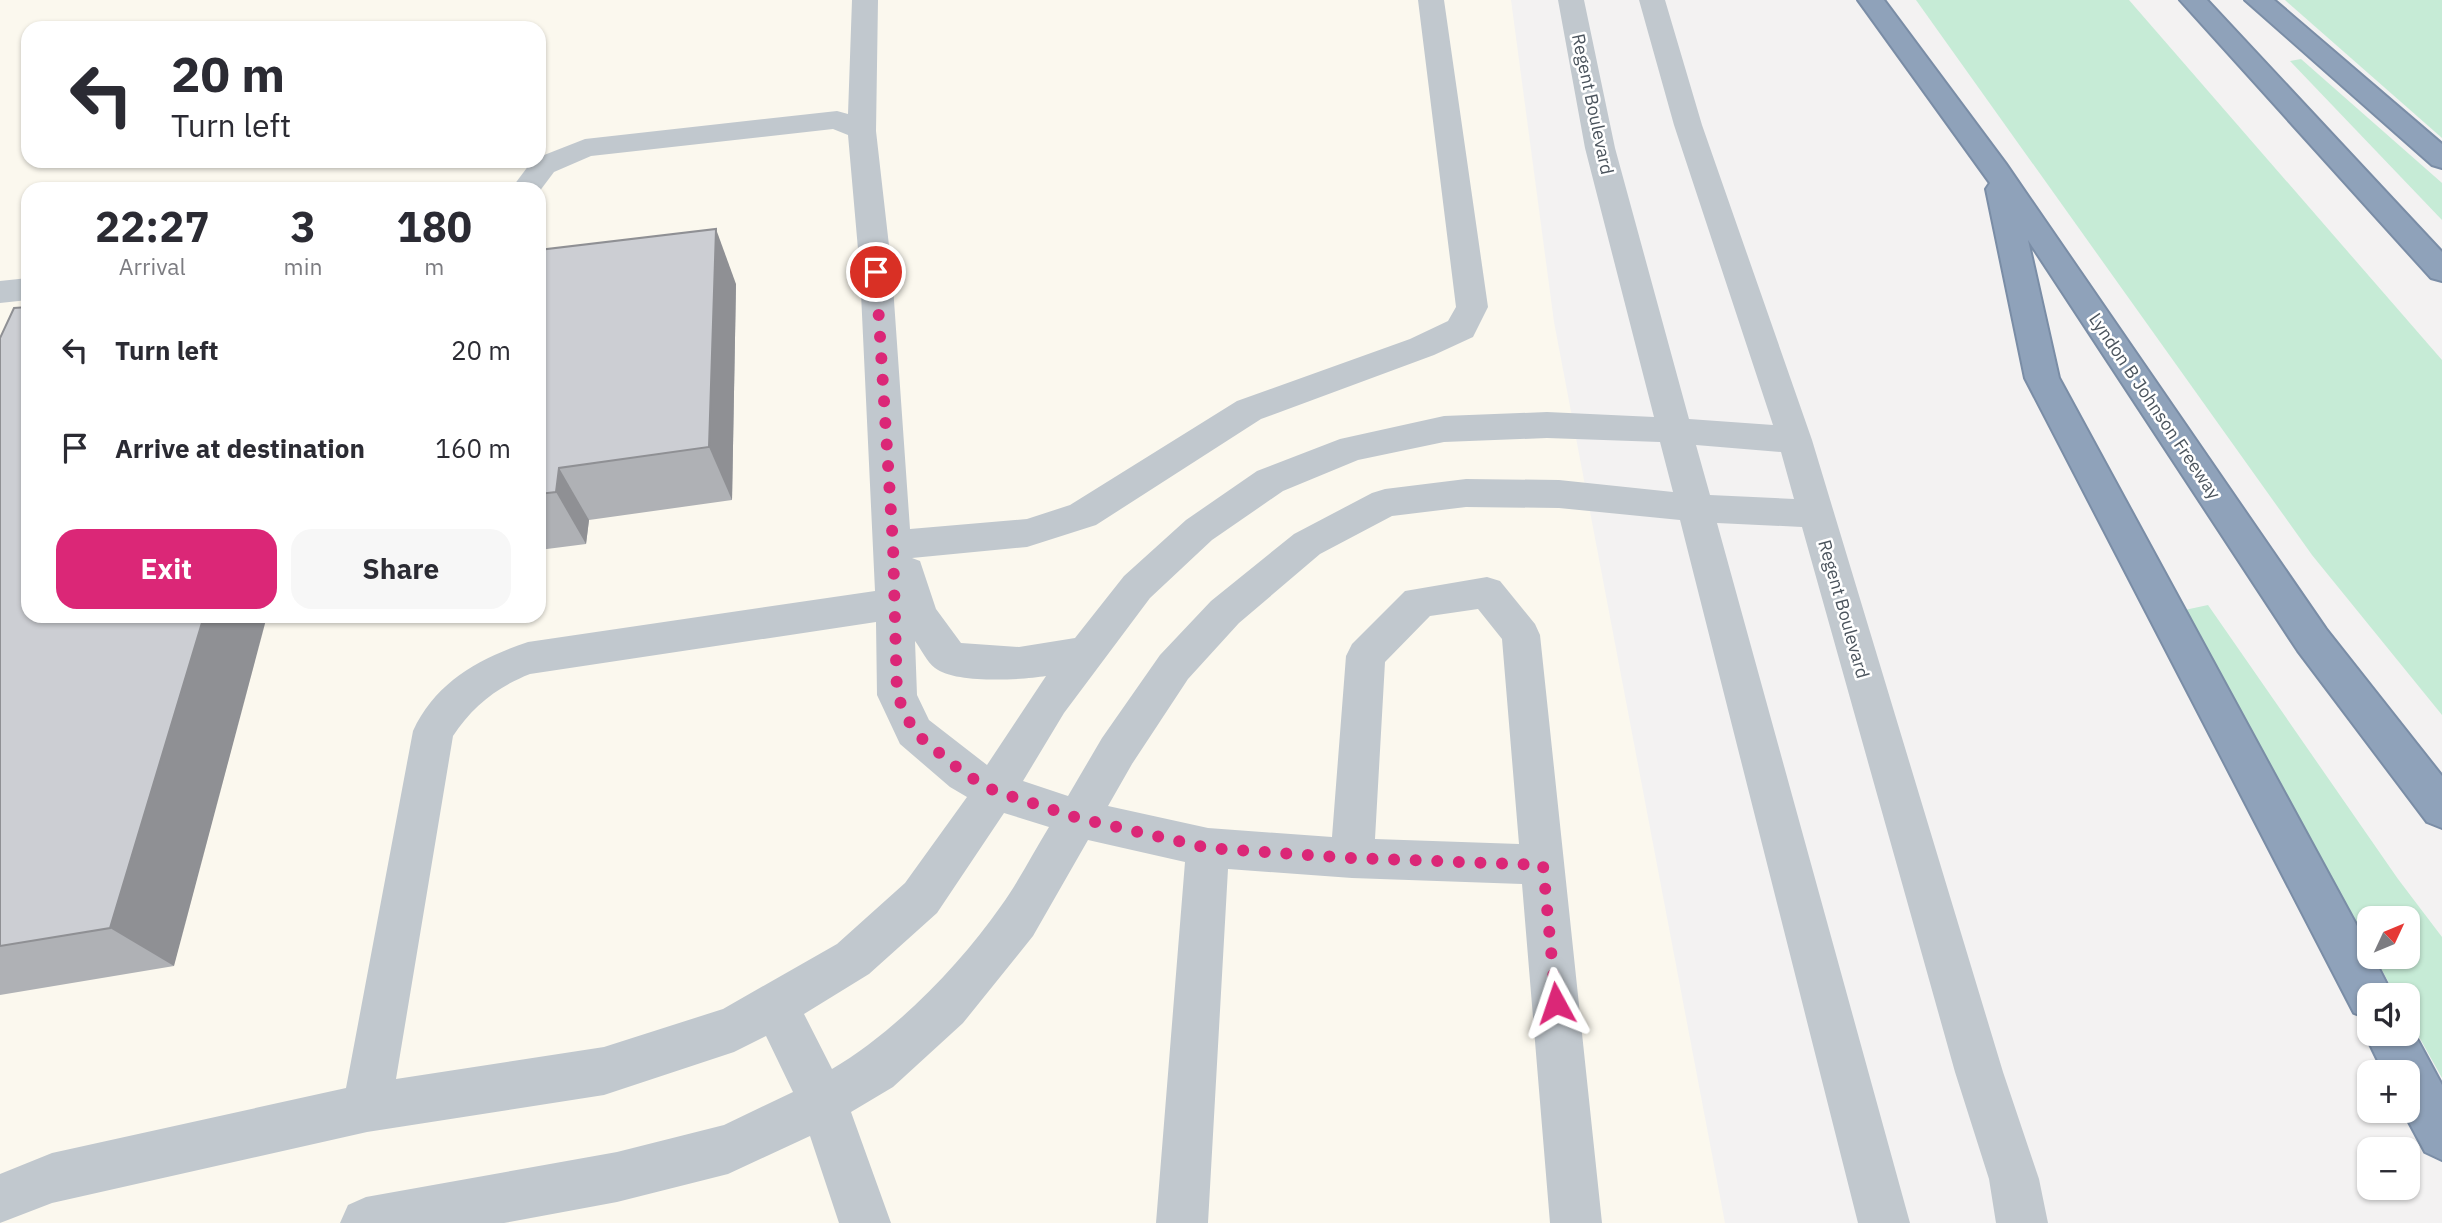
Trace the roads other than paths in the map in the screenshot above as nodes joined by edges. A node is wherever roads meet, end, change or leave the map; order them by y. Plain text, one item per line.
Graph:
1 (865, 0) edge
2 (1431, 0) edge
3 (1571, 0) edge
4 (1652, 0) edge
5 (1871, 0) edge
6 (2193, 0) edge
7 (2258, 0) edge
8 (862, 131) junction
9 (2442, 159) edge
10 (546, 165) edge
11 (542, 168) edge
12 (1996, 170) junction
13 (531, 182) edge
14 (2442, 271) edge
15 (21, 290) edge
16 (0, 292) edge
17 (1674, 430) junction
18 (1795, 440) junction
19 (1694, 508) junction
20 (1816, 514) junction
21 (893, 545) junction
22 (895, 604) junction
23 (1087, 652) junction
24 (995, 791) junction
25 (2442, 809) edge
26 (1078, 818) junction
27 (1208, 848) junction
28 (1352, 858) junction
29 (1543, 865) junction
30 (2363, 983) edge
31 (775, 1005) junction
32 (2395, 1046) edge
33 (822, 1102) junction
34 (367, 1108) junction
35 (2442, 1135) edge
36 (0, 1199) edge
37 (366, 1223) edge
38 (865, 1223) edge
39 (1182, 1223) edge
40 (1576, 1223) edge
41 (1884, 1223) edge
42 (2022, 1223) edge

1 - 8 street
2 - 21 street
3 - 17 street, Regent Boulevard
4 - 18 street, Regent Boulevard
5 - 12 highway, Lyndon B Johnson Freeway
6 - 14 highway
7 - 9 highway
8 - 10 street
8 - 21 street
11 - 13 street
12 - 25 highway, Lyndon B Johnson Freeway
12 - 30 highway
15 - 16 street
17 - 18 street
17 - 19 street, Regent Boulevard
17 - 23 street
18 - 20 street, Regent Boulevard
19 - 20 street
19 - 26 street
19 - 41 street, Regent Boulevard
20 - 42 street, Regent Boulevard
21 - 22 street
21 - 23 street
22 - 24 street
22 - 34 street
23 - 24 street
24 - 26 street
24 - 31 street
26 - 27 street
26 - 33 street
27 - 28 street
27 - 39 street
28 - 29 street
28 - 29 street
29 - 40 street
31 - 33 street
31 - 34 street
32 - 35 highway
33 - 37 street
33 - 38 street
34 - 36 street

